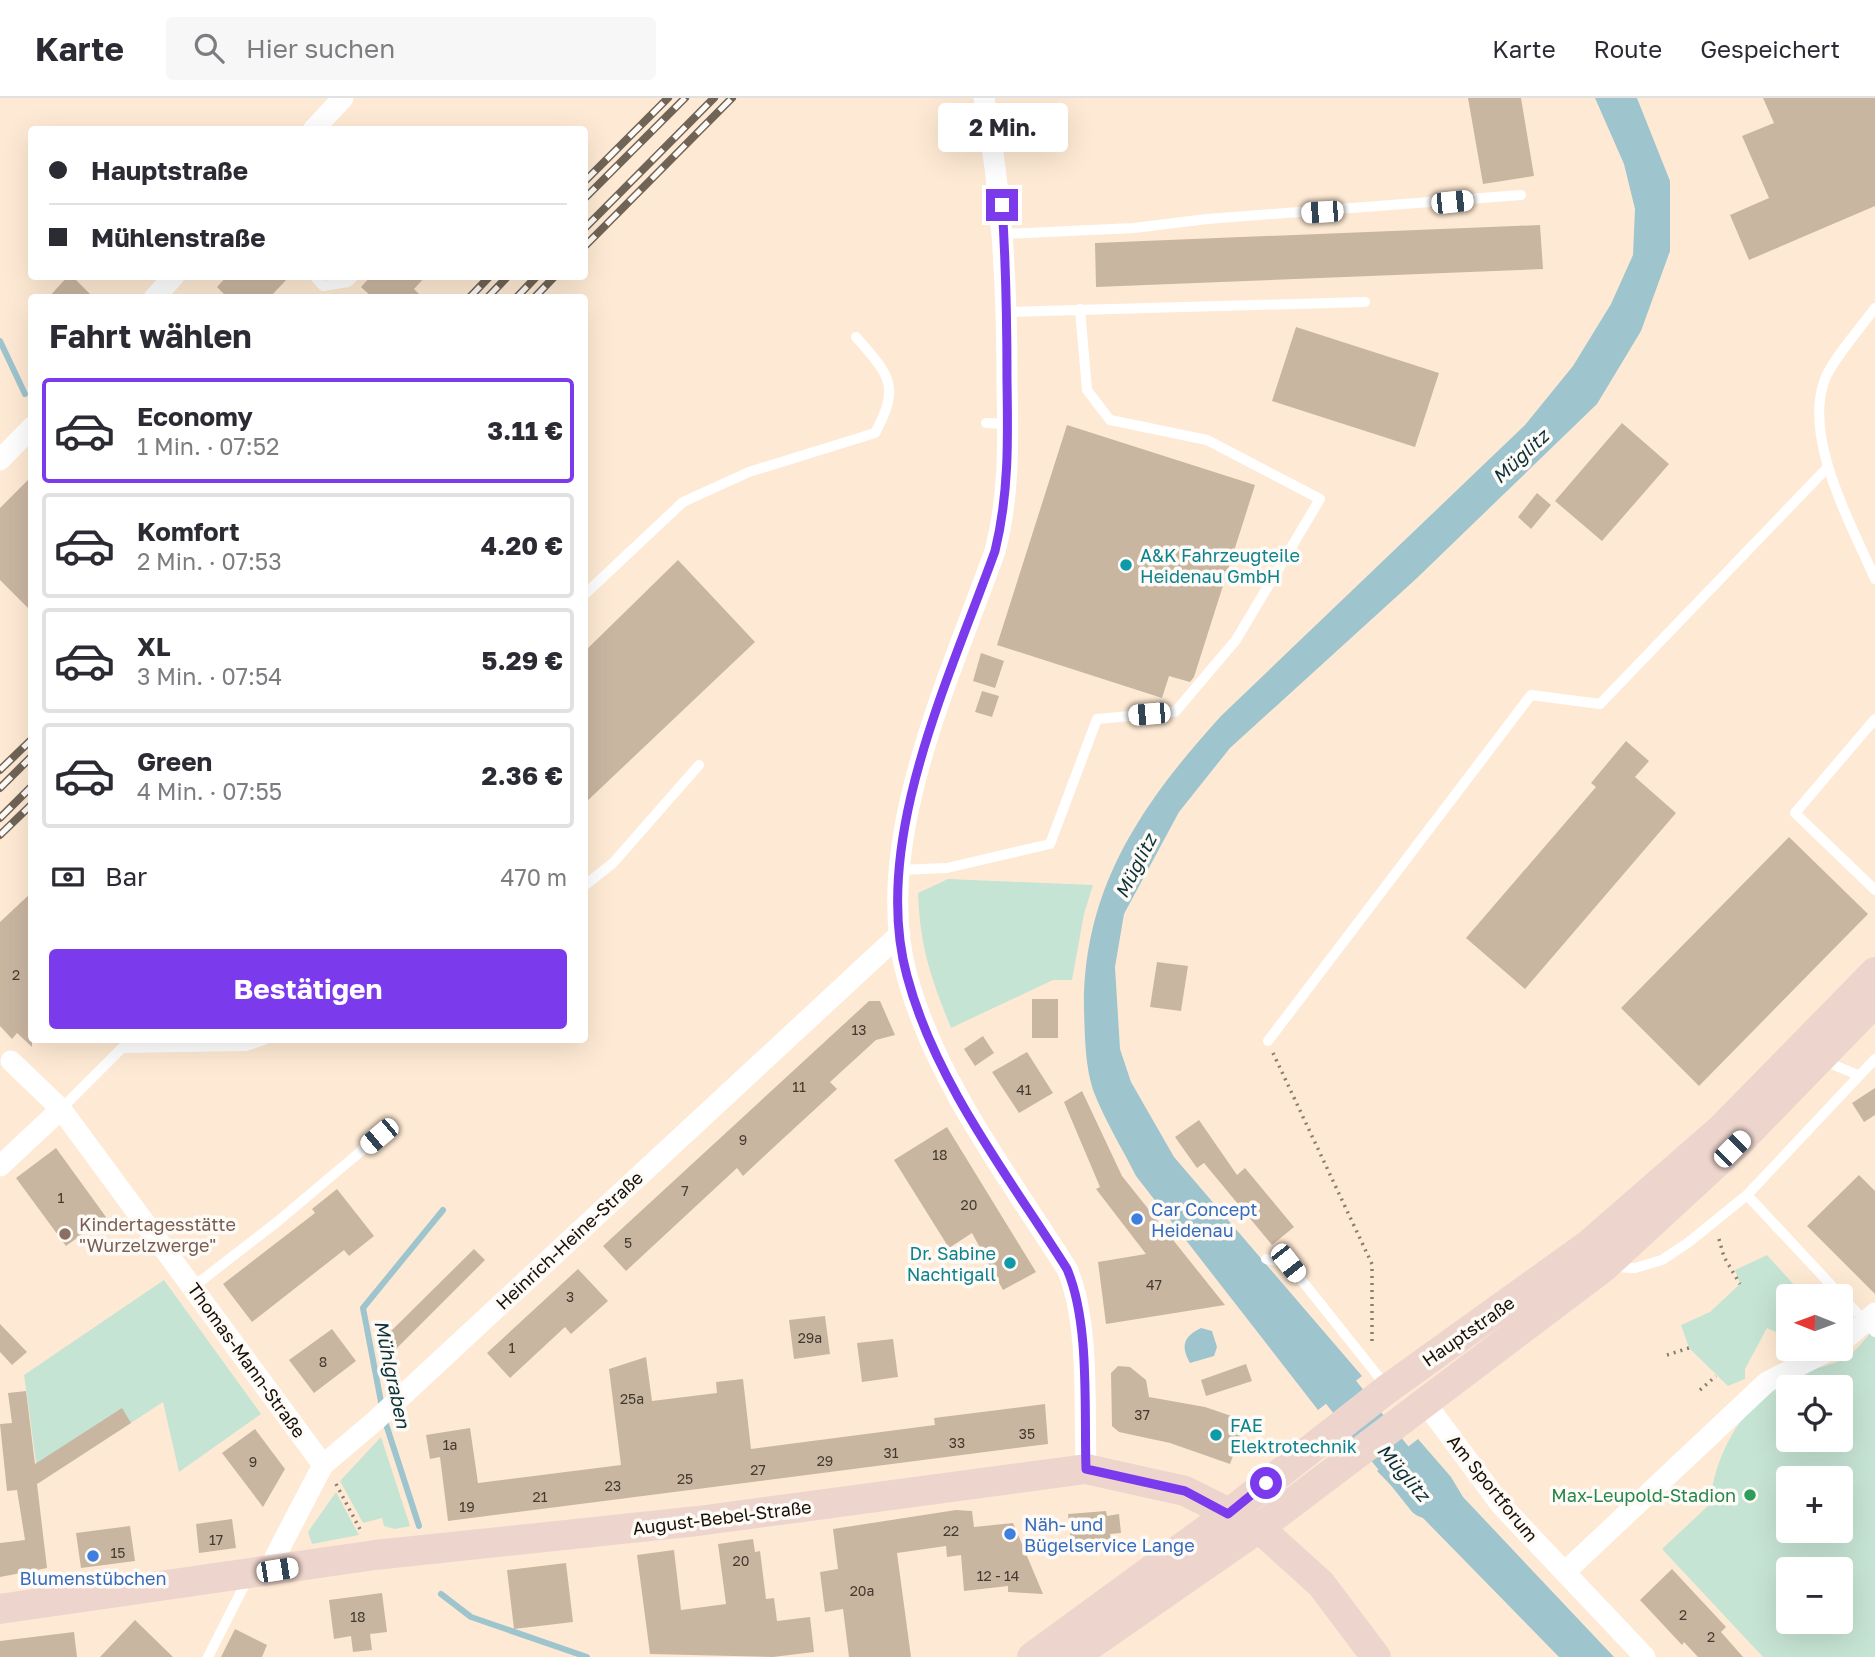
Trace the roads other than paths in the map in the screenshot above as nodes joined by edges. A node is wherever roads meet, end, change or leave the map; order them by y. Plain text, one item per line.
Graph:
1 (343, 98) edge
2 (984, 98) edge
3 (317, 126) edge
4 (1521, 195) dead end
5 (1004, 234) junction
6 (171, 280) edge
7 (318, 280) edge
8 (350, 280) edge
9 (158, 294) edge
10 (1365, 302) dead end
11 (1875, 308) edge
12 (1080, 309) junction
13 (1007, 312) junction
14 (856, 337) dead end
15 (985, 423) dead end
16 (1007, 424) junction
17 (28, 431) edge
18 (0, 460) edge
19 (1827, 468) junction
20 (1875, 579) edge
21 (588, 591) edge
22 (1875, 719) edge
23 (699, 765) dead end
24 (898, 870) junction
25 (588, 883) edge
26 (1875, 890) edge
27 (900, 934) junction
28 (1875, 972) edge
29 (1875, 1002) edge
30 (1268, 1041) road end
31 (127, 1043) edge
32 (255, 1043) edge
33 (122, 1048) junction
34 (1875, 1059) edge
35 (1822, 1060) junction
36 (12, 1061) dead end
37 (1858, 1075) junction
38 (61, 1109) junction
39 (379, 1136) dead end
40 (0, 1166) edge
41 (1747, 1195) junction
42 (1266, 1259) dead end
43 (1604, 1266) junction
44 (193, 1287) junction
45 (1872, 1323) edge
46 (1853, 1335) edge
47 (1806, 1362) edge
48 (1382, 1382) junction
49 (1415, 1409) junction
50 (323, 1465) junction
51 (1086, 1469) junction
52 (1228, 1514) junction
53 (1259, 1528) junction
54 (264, 1572) junction
55 (1565, 1572) junction
56 (0, 1609) edge
57 (208, 1657) edge
58 (1032, 1657) edge
59 (1073, 1657) edge
60 (1377, 1657) edge
61 (1645, 1657) edge

1 - 3 street
2 - 5 street
4 - 5 lane
5 - 13 street
6 - 9 street
7 - 8 lane
10 - 12 lane
11 - 19 lane
12 - 13 lane
12 - 24 lane
13 - 16 street
14 - 21 lane
15 - 16 lane
16 - 24 street
17 - 18 street
19 - 20 lane
19 - 30 lane
22 - 26 lane
23 - 25 lane
24 - 27 street
27 - 50 street, Heinrich-Heine-Straße
27 - 51 street
28 - 48 main road, Hauptstraße
29 - 35 main road, Hauptstraße
31 - 33 lane
32 - 33 lane
33 - 38 lane
34 - 37 lane
35 - 37 lane
35 - 43 main road, Hauptstraße
36 - 38 street, Thomas-Mann-Straße
37 - 41 lane
38 - 40 street
38 - 44 street, Thomas-Mann-Straße
39 - 44 lane
41 - 43 lane
41 - 45 lane
42 - 48 lane
43 - 49 main road, Hauptstraße
44 - 50 street, Thomas-Mann-Straße
45 - 46 street
47 - 55 street
48 - 52 main road, Hauptstraße
49 - 53 main road, Hauptstraße
49 - 55 street, Am Sportforum
50 - 54 street, Heinrich-Heine-Straße
51 - 52 main road, August-Bebel-Straße
51 - 54 main road, August-Bebel-Straße
52 - 53 main road, August-Bebel-Straße
52 - 58 main road, Hauptstraße
53 - 59 main road, Hauptstraße
53 - 60 main road, August-Bebel-Straße
54 - 56 main road, August-Bebel-Straße
54 - 57 lane
55 - 61 street, Am Sportforum

